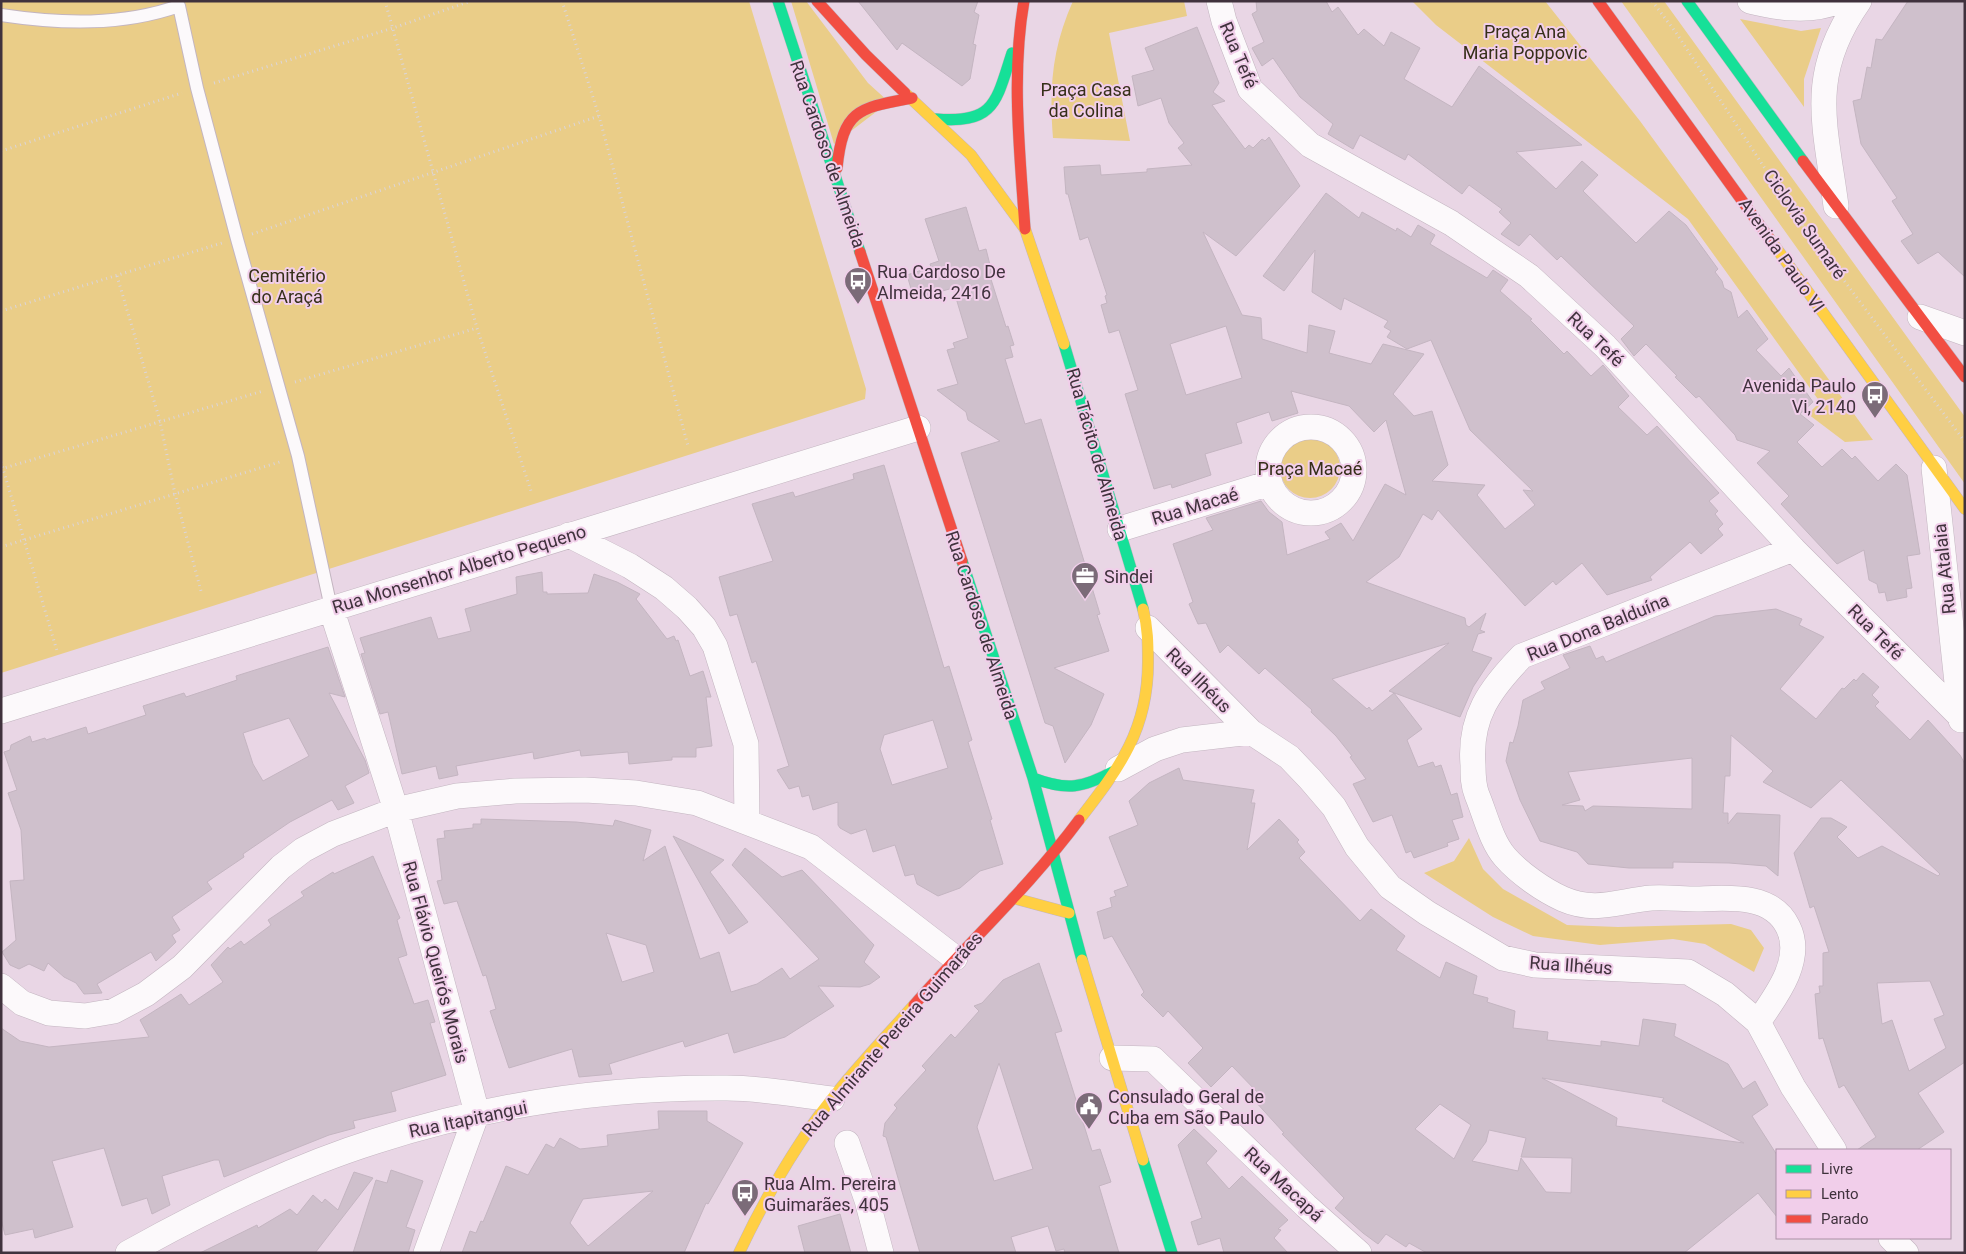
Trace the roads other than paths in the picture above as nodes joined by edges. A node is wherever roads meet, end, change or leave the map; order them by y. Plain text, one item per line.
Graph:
1 (778, 1) edge
2 (817, 1) edge
3 (1024, 1) edge
4 (1220, 1) edge
5 (1598, 1) edge
6 (1687, 1) edge
7 (1750, 1) edge
8 (1839, 1) edge
9 (1859, 1) edge
10 (1, 15) edge
11 (1018, 35) junction
12 (912, 98) junction
13 (936, 119) junction
14 (837, 176) junction
15 (1836, 206) junction
16 (1025, 229) junction
17 (1920, 317) junction
18 (1965, 332) edge
19 (1965, 376) edge
20 (918, 428) junction
21 (1934, 468) junction
22 (1270, 483) dead end
23 (1965, 509) edge
24 (1120, 529) junction
25 (569, 535) junction
26 (1792, 549) junction
27 (331, 608) junction
28 (1148, 628) junction
29 (1, 711) edge
30 (1962, 722) edge
31 (1251, 732) junction
32 (1118, 769) junction
33 (1033, 778) junction
34 (396, 810) junction
35 (746, 822) junction
36 (1052, 857) junction
37 (1013, 898) junction
38 (1069, 913) junction
39 (955, 958) junction
40 (1, 986) edge
41 (1758, 1022) junction
42 (1112, 1058) junction
43 (832, 1099) junction
44 (477, 1113) junction
45 (847, 1143) dead end
46 (1833, 1149) edge
47 (1892, 1239) edge
48 (128, 1253) edge
49 (426, 1253) edge
50 (739, 1253) edge
51 (882, 1253) edge
52 (1172, 1253) edge
53 (1359, 1253) edge
54 (1906, 1253) edge

1 - 14 main road, Rua Cardoso de Almeida
2 - 12 main road
3 - 11 main road
4 - 26 street, Rua Tefé
5 - 21 main road, Avenida Paulo VI
6 - 15 main road
7 - 8 street
9 - 15 street
10 - 27 lane
11 - 13 main road
11 - 16 main road
12 - 13 main road
12 - 14 main road
13 - 16 main road, Rua Tácito de Almeida
14 - 20 main road, Rua Cardoso de Almeida
15 - 17 main road
16 - 24 main road, Rua Tácito de Almeida
17 - 18 street
17 - 19 main road
20 - 25 street, Rua Monsenhor Alberto Pequeno
20 - 33 main road, Rua Cardoso de Almeida
21 - 23 main road, Avenida Paulo VI
21 - 30 street, Rua Atalaia
22 - 24 street, Rua Macaé
24 - 28 main road, Rua Tácito de Almeida
25 - 27 street, Rua Monsenhor Alberto Pequeno
25 - 35 street
26 - 30 street, Rua Tefé
26 - 41 street, Rua Dona Balduína
27 - 29 street, Rua Monsenhor Alberto Pequeno
27 - 34 street, Rua Flávio Queirós Morais
28 - 31 street, Rua Ilhéus
28 - 32 main road, Rua Tácito de Almeida
31 - 32 street, Rua Ilhéus
31 - 41 street, Rua Ilhéus
32 - 33 main road
32 - 36 main road, Rua Tácito de Almeida
33 - 36 main road, Rua Cardoso de Almeida
34 - 35 street
34 - 40 street
34 - 44 street, Rua Flávio Queirós Morais
35 - 39 street
36 - 37 main road, Rua Almirante Pereira Guimarães
36 - 38 main road, Rua Cardoso de Almeida
37 - 38 main road
37 - 39 main road, Rua Almirante Pereira Guimarães
38 - 42 main road, Rua Cardoso de Almeida
39 - 43 main road, Rua Almirante Pereira Guimarães
41 - 46 street, Rua Ilhéus
42 - 52 main road, Rua Cardoso de Almeida
42 - 53 street, Rua Macapá
43 - 44 street, Rua Itapitangui
43 - 50 main road, Rua Almirante Pereira Guimarães
44 - 48 street, Rua Itapitangui
44 - 49 street
45 - 51 street
47 - 54 street

